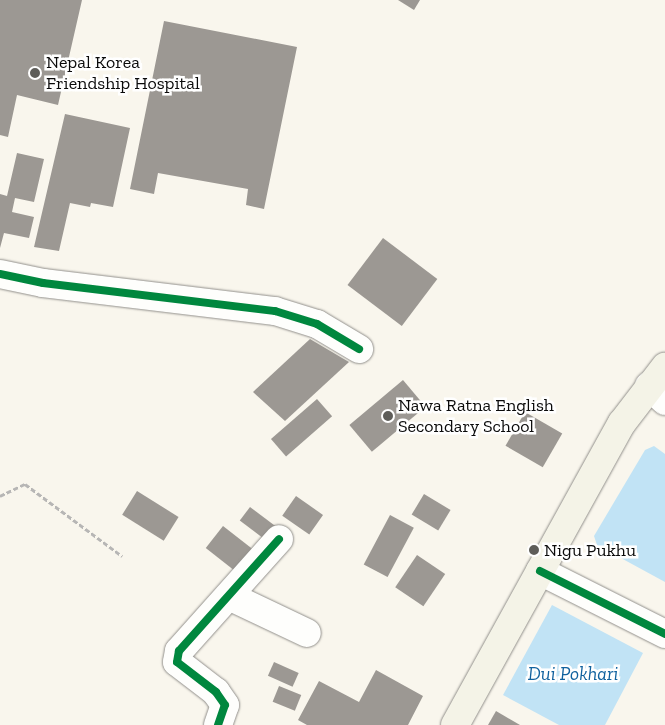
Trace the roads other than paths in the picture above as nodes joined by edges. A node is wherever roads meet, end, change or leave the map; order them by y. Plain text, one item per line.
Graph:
1 (0, 274) edge
2 (359, 349) dead end
3 (660, 385) edge
4 (280, 539) dead end
5 (540, 571) junction
6 (229, 596) junction
7 (306, 632) dead end
8 (665, 634) edge
9 (218, 725) edge
10 (455, 725) edge

1 - 2 street
3 - 5 main road
4 - 6 street
5 - 8 street
5 - 10 main road
6 - 7 street
6 - 9 street

